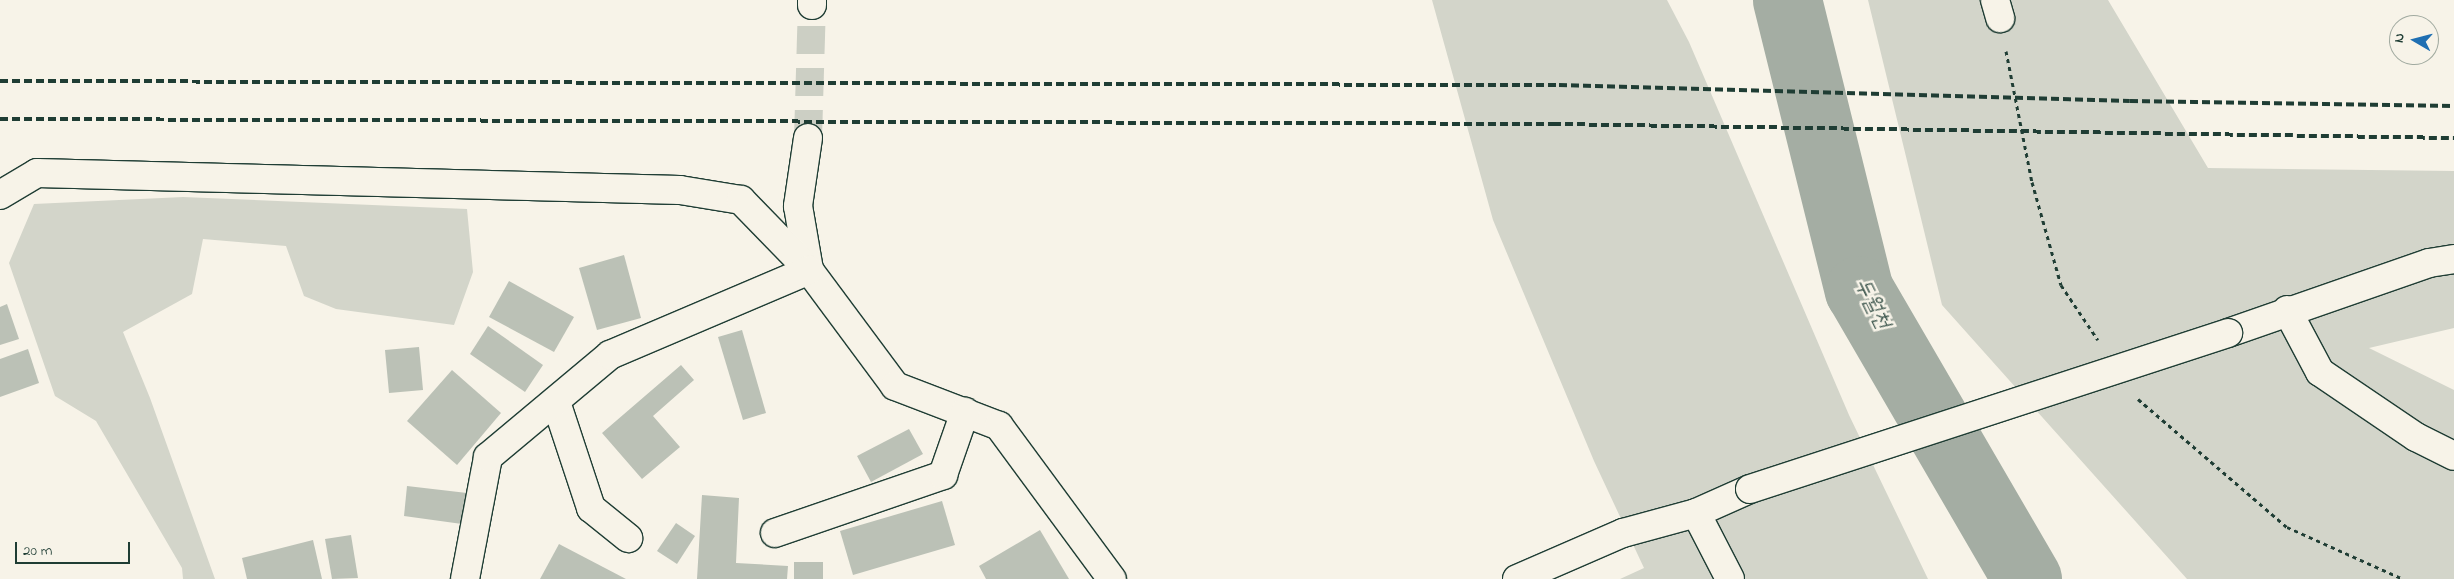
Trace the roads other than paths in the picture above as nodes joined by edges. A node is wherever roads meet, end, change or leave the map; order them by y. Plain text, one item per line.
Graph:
1 (808, 138) tunnel mouth
2 (0, 195) edge
3 (2454, 259) edge
4 (809, 270) junction
5 (2287, 310) junction
6 (556, 402) junction
7 (965, 412) junction
8 (2454, 456) edge
9 (1696, 514) junction
10 (775, 534) dead end
11 (628, 538) dead end
12 (465, 579) edge
13 (1112, 579) edge
14 (1517, 579) edge
15 (1730, 579) edge

1 - 4 street
2 - 4 street
3 - 5 street
4 - 6 street
4 - 7 street
5 - 8 street
5 - 9 street, bridge
6 - 11 street
6 - 12 street
7 - 10 street
7 - 13 street
9 - 14 street
9 - 15 street

